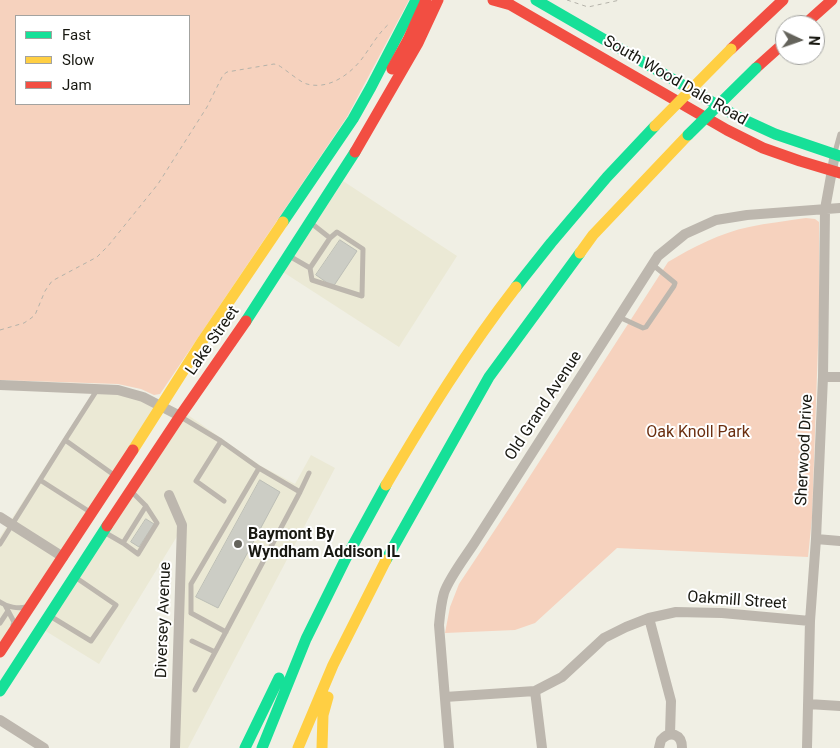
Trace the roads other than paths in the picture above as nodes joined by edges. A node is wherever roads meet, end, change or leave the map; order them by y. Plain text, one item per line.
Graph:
1 (416, 0) edge
2 (426, 0) edge
3 (438, 0) edge
4 (445, 0) edge
5 (492, 0) edge
6 (536, 0) edge
7 (783, 0) edge
8 (832, 0) edge
9 (507, 3) edge
10 (432, 14) junction
11 (815, 15) edge
12 (775, 51) edge
13 (840, 134) edge
14 (355, 152) junction
15 (837, 155) edge
16 (836, 172) edge
17 (840, 208) edge
18 (825, 209) junction
19 (310, 223) junction
20 (330, 238) junction
21 (270, 242) junction
22 (289, 256) junction
23 (652, 265) junction
24 (310, 268) junction
25 (619, 317) junction
26 (823, 377) junction
27 (840, 378) edge
28 (0, 385) edge
29 (97, 389) junction
30 (161, 406) junction
31 (180, 416) junction
32 (65, 440) junction
33 (221, 441) junction
34 (259, 468) junction
35 (309, 473) dead end
36 (116, 476) junction
37 (40, 480) junction
38 (131, 492) junction
39 (300, 492) junction
40 (169, 495) dead end
41 (224, 500) dead end
42 (146, 506) junction
43 (92, 514) junction
44 (0, 517) edge
45 (12, 524) junction
46 (103, 532) junction
47 (816, 539) junction
48 (840, 540) edge
49 (123, 543) junction
50 (0, 544) edge
51 (63, 556) junction
52 (75, 577) junction
53 (2, 604) edge
54 (32, 605) junction
55 (8, 611) junction
56 (191, 613) junction
57 (49, 615) junction
58 (179, 618) junction
59 (649, 618) junction
60 (810, 621) junction
61 (0, 623) edge
62 (226, 632) junction
63 (10, 637) junction
64 (306, 638) junction
65 (192, 641) dead end
66 (0, 652) edge
67 (215, 652) junction
68 (337, 656) junction
69 (195, 690) dead end
70 (0, 691) edge
71 (535, 691) junction
72 (445, 697) junction
73 (808, 704) junction
74 (840, 706) edge
75 (0, 720) edge
76 (670, 734) junction
77 (44, 748) edge
78 (175, 748) edge
79 (245, 748) edge
80 (262, 748) edge
81 (298, 748) edge
82 (322, 748) edge
83 (447, 748) edge
84 (542, 748) edge
85 (659, 748) edge
86 (682, 748) edge
87 (807, 748) edge

1 - 21 main road, Lake Street
2 - 14 main road
3 - 10 main road, Lake Street
4 - 10 main road
5 - 9 main road, South Wood Dale Road
6 - 15 main road, South Wood Dale Road
7 - 64 main road, bridge
8 - 11 main road
9 - 16 main road, South Wood Dale Road
10 - 14 main road, Lake Street
12 - 68 main road, bridge
13 - 15 lane
14 - 19 main road, Lake Street
15 - 16 street, Sherwood Drive
16 - 18 street, Sherwood Drive
17 - 18 street, Old Grand Avenue
18 - 23 street, Old Grand Avenue
18 - 26 street, Sherwood Drive
19 - 20 lane
19 - 22 main road, Lake Street
20 - 24 lane
20 - 24 lane
21 - 22 main road
21 - 30 main road, Lake Street
22 - 24 lane
22 - 31 main road, Lake Street
23 - 25 street, Old Grand Avenue
23 - 25 lane
25 - 72 street, Old Grand Avenue
26 - 27 street
26 - 47 street, Sherwood Drive
28 - 29 street
29 - 30 street
29 - 32 lane
30 - 31 street
30 - 36 main road, Lake Street
31 - 33 lane
31 - 38 main road, Lake Street
32 - 36 lane
32 - 37 lane
33 - 34 lane
33 - 41 lane
34 - 39 lane
34 - 56 lane
35 - 39 lane
36 - 43 main road, Lake Street
37 - 43 lane
37 - 45 lane
38 - 42 lane
38 - 46 main road, Lake Street
39 - 62 lane
40 - 58 street, Diversey Avenue
42 - 49 lane
42 - 49 lane
43 - 51 main road, Lake Street
44 - 45 street
45 - 50 lane
45 - 51 street
46 - 49 lane
46 - 52 main road, Lake Street
47 - 48 street
47 - 60 street, Sherwood Drive
51 - 54 main road, Lake Street
52 - 57 main road, Lake Street
52 - 57 lane
53 - 54 lane
53 - 55 lane
54 - 63 main road, Lake Street
55 - 61 lane
55 - 63 lane
56 - 58 lane
56 - 62 lane
57 - 70 main road, Lake Street
58 - 78 street, Diversey Avenue
59 - 60 street, Oakmill Street
59 - 71 street, Oakmill Street
59 - 76 street
60 - 73 street, Sherwood Drive
62 - 67 lane
63 - 66 main road, Lake Street
64 - 79 main road
64 - 80 main road
65 - 67 lane
67 - 69 lane
68 - 81 main road
68 - 82 main road
71 - 72 street, Oakmill Street
71 - 84 street
72 - 83 street, Old Grand Avenue
73 - 74 street
73 - 87 street, Sherwood Drive
75 - 77 street
76 - 85 street
76 - 86 street

